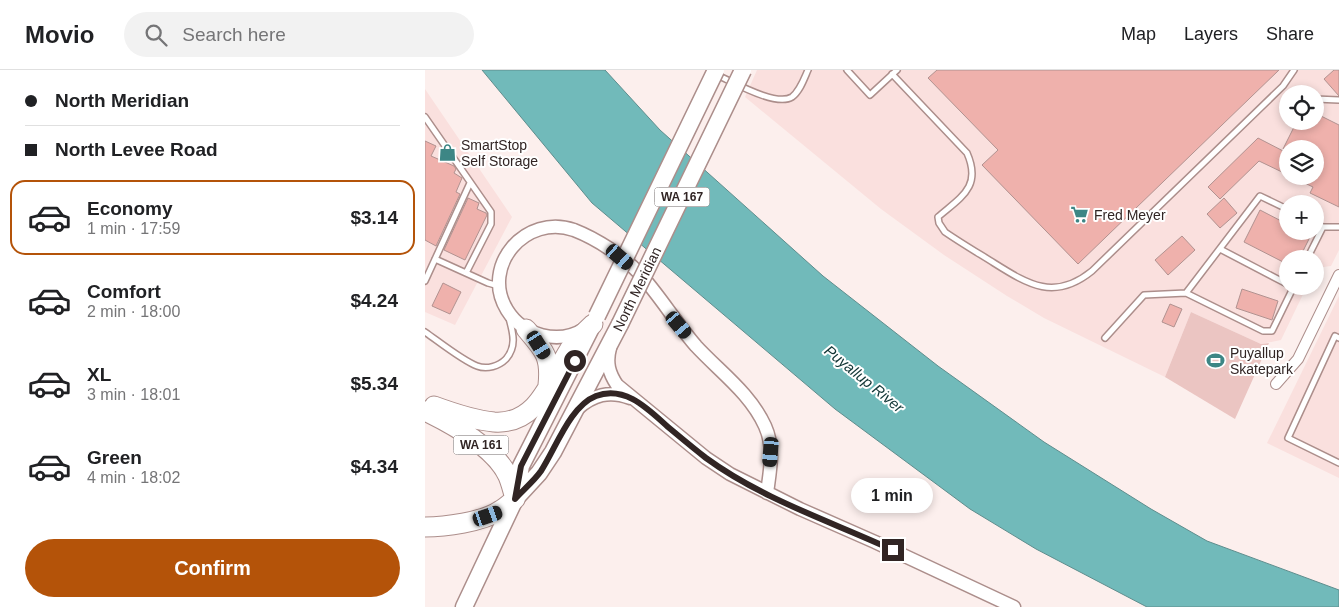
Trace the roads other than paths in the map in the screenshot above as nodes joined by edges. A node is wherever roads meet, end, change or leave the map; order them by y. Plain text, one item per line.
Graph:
1 (716, 70) edge
2 (743, 70) edge
3 (808, 70) edge
4 (847, 70) edge
5 (1294, 70) edge
6 (709, 71) edge
7 (894, 72) edge
8 (1324, 99) edge
9 (1339, 100) edge
10 (425, 118) edge
11 (470, 183) junction
12 (1279, 205) edge
13 (1339, 226) edge
14 (1324, 227) edge
15 (1220, 249) junction
16 (435, 259) junction
17 (466, 273) junction
18 (1339, 275) edge
19 (1279, 280) edge
20 (425, 281) edge
21 (499, 286) junction
22 (1186, 293) junction
23 (1289, 295) edge
24 (503, 303) junction
25 (595, 320) junction
26 (526, 329) junction
27 (616, 331) junction
28 (425, 332) edge
29 (1105, 338) dead end
30 (1339, 338) edge
31 (1276, 384) dead end
32 (548, 387) junction
33 (425, 404) edge
34 (643, 405) junction
35 (575, 410) junction
36 (425, 411) edge
37 (1339, 463) edge
38 (767, 493) junction
39 (515, 499) junction
40 (425, 527) edge
41 (465, 607) edge
42 (1014, 607) edge

1 - 25 main road, North Meridian / WA 167, bridge
2 - 27 main road, North Meridian / WA 167, bridge
3 - 6 lane
4 - 7 lane
5 - 7 lane
8 - 9 lane
10 - 11 lane
11 - 16 lane
11 - 17 lane
12 - 15 lane
13 - 14 lane
15 - 19 lane
15 - 22 lane
16 - 17 lane
16 - 20 lane
17 - 21 lane
18 - 31 street
21 - 24 street
21 - 38 street
22 - 23 lane
22 - 29 lane
24 - 26 street
24 - 28 lane
25 - 26 street
25 - 32 highway, WA 167
25 - 39 main road, North Meridian
26 - 32 highway
27 - 34 street
27 - 35 main road, North Meridian / WA 167
30 - 37 lane
32 - 33 highway, WA 167
34 - 35 street
34 - 38 street
35 - 39 main road, North Meridian / WA 167
36 - 39 highway, WA 161
38 - 42 street
39 - 40 highway, WA 167
39 - 41 main road, North Meridian

